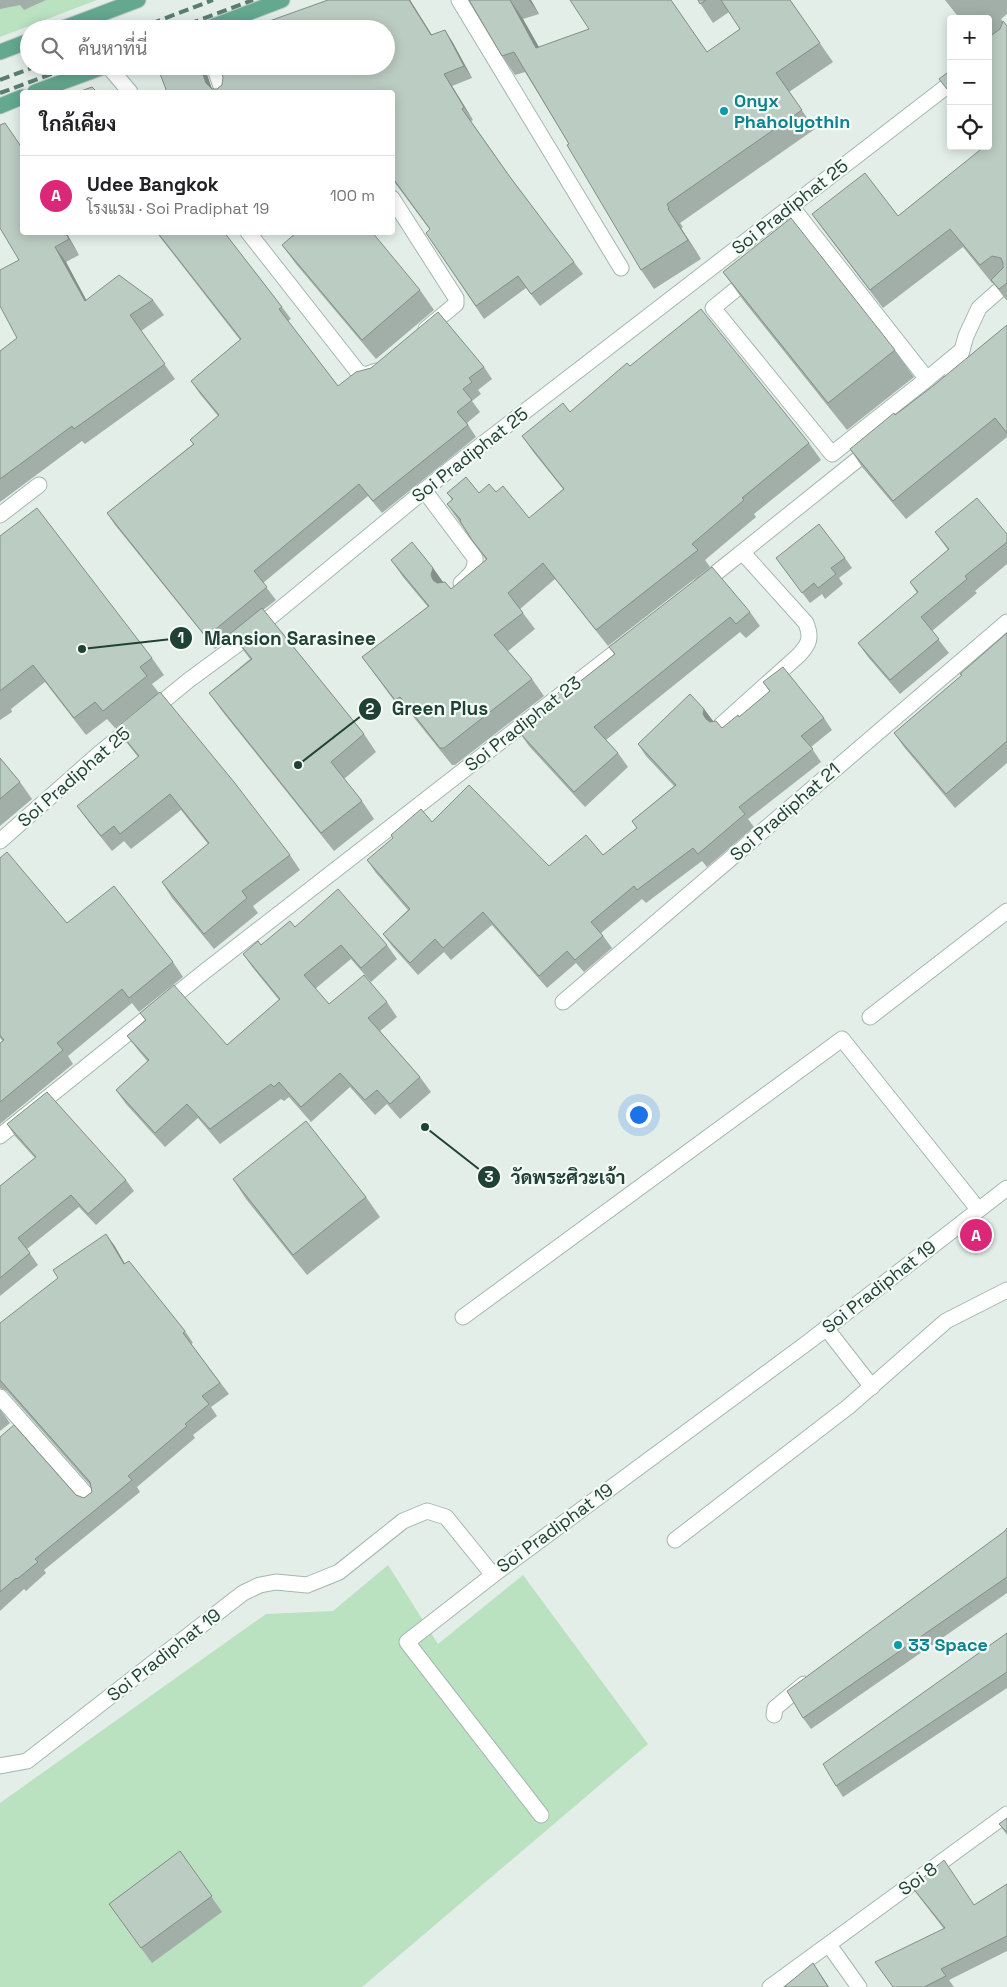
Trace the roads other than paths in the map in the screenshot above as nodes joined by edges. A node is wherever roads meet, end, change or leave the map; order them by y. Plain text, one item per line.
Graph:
1 (138, 0) edge
2 (282, 0) edge
3 (459, 0) edge
4 (85, 20) edge
5 (230, 20) edge
6 (20, 44) edge
7 (0, 52) edge
8 (82, 75) edge
9 (115, 75) edge
10 (217, 75) edge
11 (947, 86) edge
12 (41, 90) edge
13 (128, 90) edge
14 (222, 90) edge
15 (20, 98) edge
16 (0, 106) edge
17 (395, 203) edge
18 (791, 206) junction
19 (809, 231) junction
20 (250, 235) edge
21 (780, 254) edge
22 (765, 266) edge
23 (621, 268) dead end
24 (1007, 283) edge
25 (411, 342) edge
26 (962, 350) junction
27 (389, 360) edge
28 (927, 379) junction
29 (940, 396) edge
30 (883, 439) edge
31 (39, 485) dead end
32 (424, 490) junction
33 (0, 515) edge
34 (743, 552) junction
35 (452, 591) edge
36 (691, 593) edge
37 (1007, 622) edge
38 (645, 629) edge
39 (721, 725) edge
40 (0, 841) edge
41 (1007, 912) edge
42 (563, 1002) dead end
43 (870, 1017) dead end
44 (0, 1136) edge
45 (1007, 1188) edge
46 (978, 1209) junction
47 (1007, 1290) edge
48 (463, 1317) dead end
49 (826, 1328) junction
50 (872, 1387) junction
51 (0, 1397) edge
52 (91, 1500) edge
53 (675, 1540) dead end
54 (493, 1575) junction
55 (816, 1675) edge
56 (774, 1715) dead end
57 (0, 1766) edge
58 (541, 1814) dead end
59 (1007, 1814) edge
60 (829, 1945) junction
61 (770, 1987) edge
62 (859, 1987) edge

1 - 4 main road
2 - 5 main road
3 - 23 street
6 - 7 main road
8 - 12 main road
9 - 13 street
10 - 14 street
11 - 18 street, Soi Pradiphat 25
15 - 16 main road
17 - 25 street
18 - 19 street
18 - 32 street, Soi Pradiphat 25
19 - 21 street
19 - 28 street
20 - 27 street
22 - 28 street
24 - 26 street
26 - 28 street
26 - 29 street
30 - 34 street
31 - 33 street
32 - 35 street
32 - 40 street, Soi Pradiphat 25
34 - 36 street
34 - 39 street
37 - 42 street, Soi Pradiphat 21
38 - 44 street, Soi Pradiphat 23
41 - 43 street
45 - 46 street, Soi Pradiphat 19
46 - 48 street
46 - 49 street, Soi Pradiphat 19
47 - 50 street
49 - 50 street
49 - 54 street, Soi Pradiphat 19
50 - 53 street
51 - 52 street
54 - 57 street, Soi Pradiphat 19
54 - 58 street
55 - 56 street
59 - 60 street, Soi 8
60 - 61 street, Soi 8
60 - 62 street

